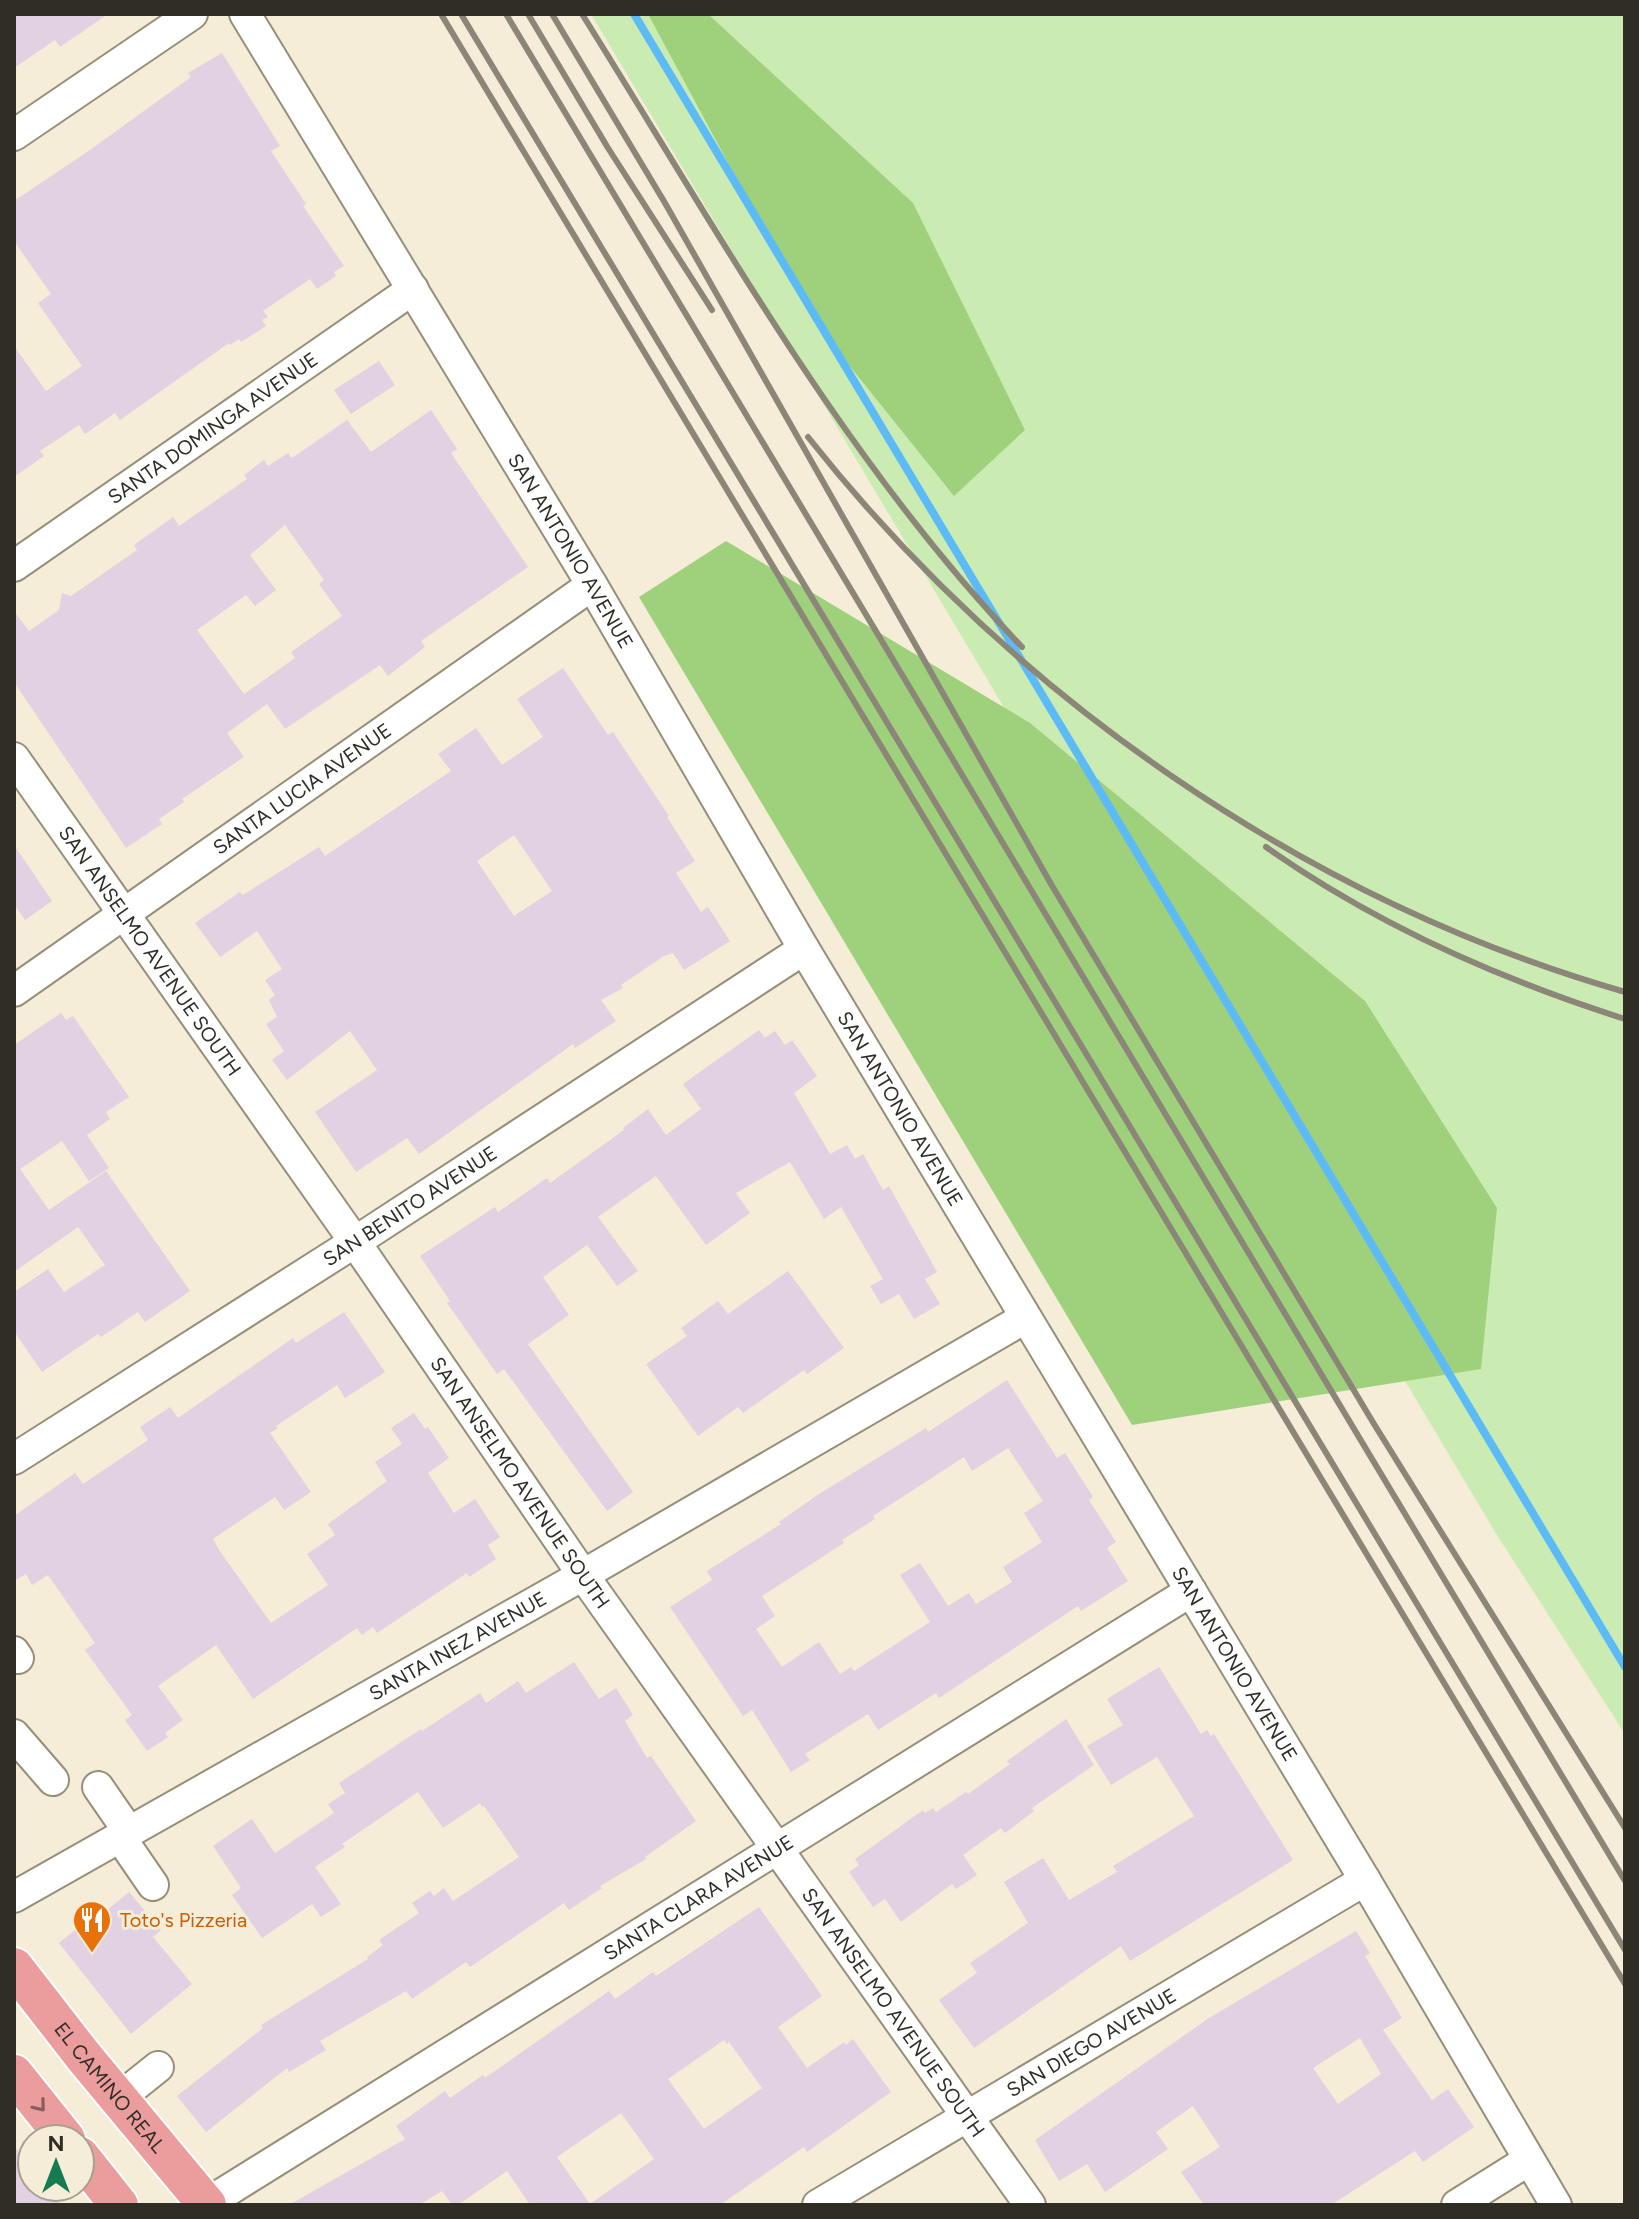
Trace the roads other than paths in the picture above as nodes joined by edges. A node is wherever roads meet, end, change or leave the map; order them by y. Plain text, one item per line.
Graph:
1 (192, 14) edge
2 (245, 14) edge
3 (14, 135) edge
4 (413, 289) junction
5 (14, 566) edge
6 (592, 585) junction
7 (14, 758) edge
8 (126, 914) junction
9 (804, 949) junction
10 (14, 991) edge
11 (355, 1242) junction
12 (1025, 1318) junction
13 (14, 1459) edge
14 (583, 1575) junction
15 (1191, 1591) junction
16 (14, 1735) edge
17 (53, 1780) dead end
18 (98, 1787) dead end
19 (124, 1834) junction
20 (777, 1848) junction
21 (1365, 1880) junction
22 (153, 1885) dead end
23 (14, 1897) edge
24 (14, 1967) edge
25 (158, 2067) dead end
26 (14, 2074) edge
27 (118, 2099) junction
28 (968, 2116) junction
29 (53, 2123) edge
30 (1529, 2160) junction
31 (96, 2176) edge
32 (207, 2204) edge
33 (119, 2205) edge
34 (818, 2205) edge
35 (1030, 2205) edge
36 (1457, 2205) edge
37 (1556, 2205) edge

1 - 3 street
2 - 4 street, SAN ANTONIO AVENUE
4 - 5 street, SANTA DOMINGA AVENUE
4 - 6 street, SAN ANTONIO AVENUE
6 - 8 street, SANTA LUCIA AVENUE
6 - 9 street, SAN ANTONIO AVENUE
7 - 8 street, SAN ANSELMO AVENUE SOUTH
8 - 10 street, SANTA LUCIA AVENUE
8 - 11 street, SAN ANSELMO AVENUE SOUTH
9 - 11 street, SAN BENITO AVENUE
9 - 12 street, SAN ANTONIO AVENUE
11 - 13 street, SAN BENITO AVENUE
11 - 14 street, SAN ANSELMO AVENUE SOUTH
12 - 14 street, SANTA INEZ AVENUE
12 - 15 street, SAN ANTONIO AVENUE
14 - 19 street, SANTA INEZ AVENUE
14 - 20 street, SAN ANSELMO AVENUE SOUTH
15 - 20 street, SANTA CLARA AVENUE
15 - 21 street, SAN ANTONIO AVENUE
16 - 17 street
18 - 19 street
19 - 22 street
19 - 23 street, SANTA INEZ AVENUE
20 - 28 street, SAN ANSELMO AVENUE SOUTH
20 - 32 street, SANTA CLARA AVENUE
21 - 28 street, SAN DIEGO AVENUE
21 - 30 street, SAN ANTONIO AVENUE
24 - 27 main road, EL CAMINO REAL
25 - 27 street
26 -> 29 main road
27 - 32 main road, EL CAMINO REAL
28 - 34 street, SAN DIEGO AVENUE
28 - 35 street, SAN ANSELMO AVENUE SOUTH
30 - 36 street
30 - 37 street, SAN ANTONIO AVENUE
31 - 33 main road

